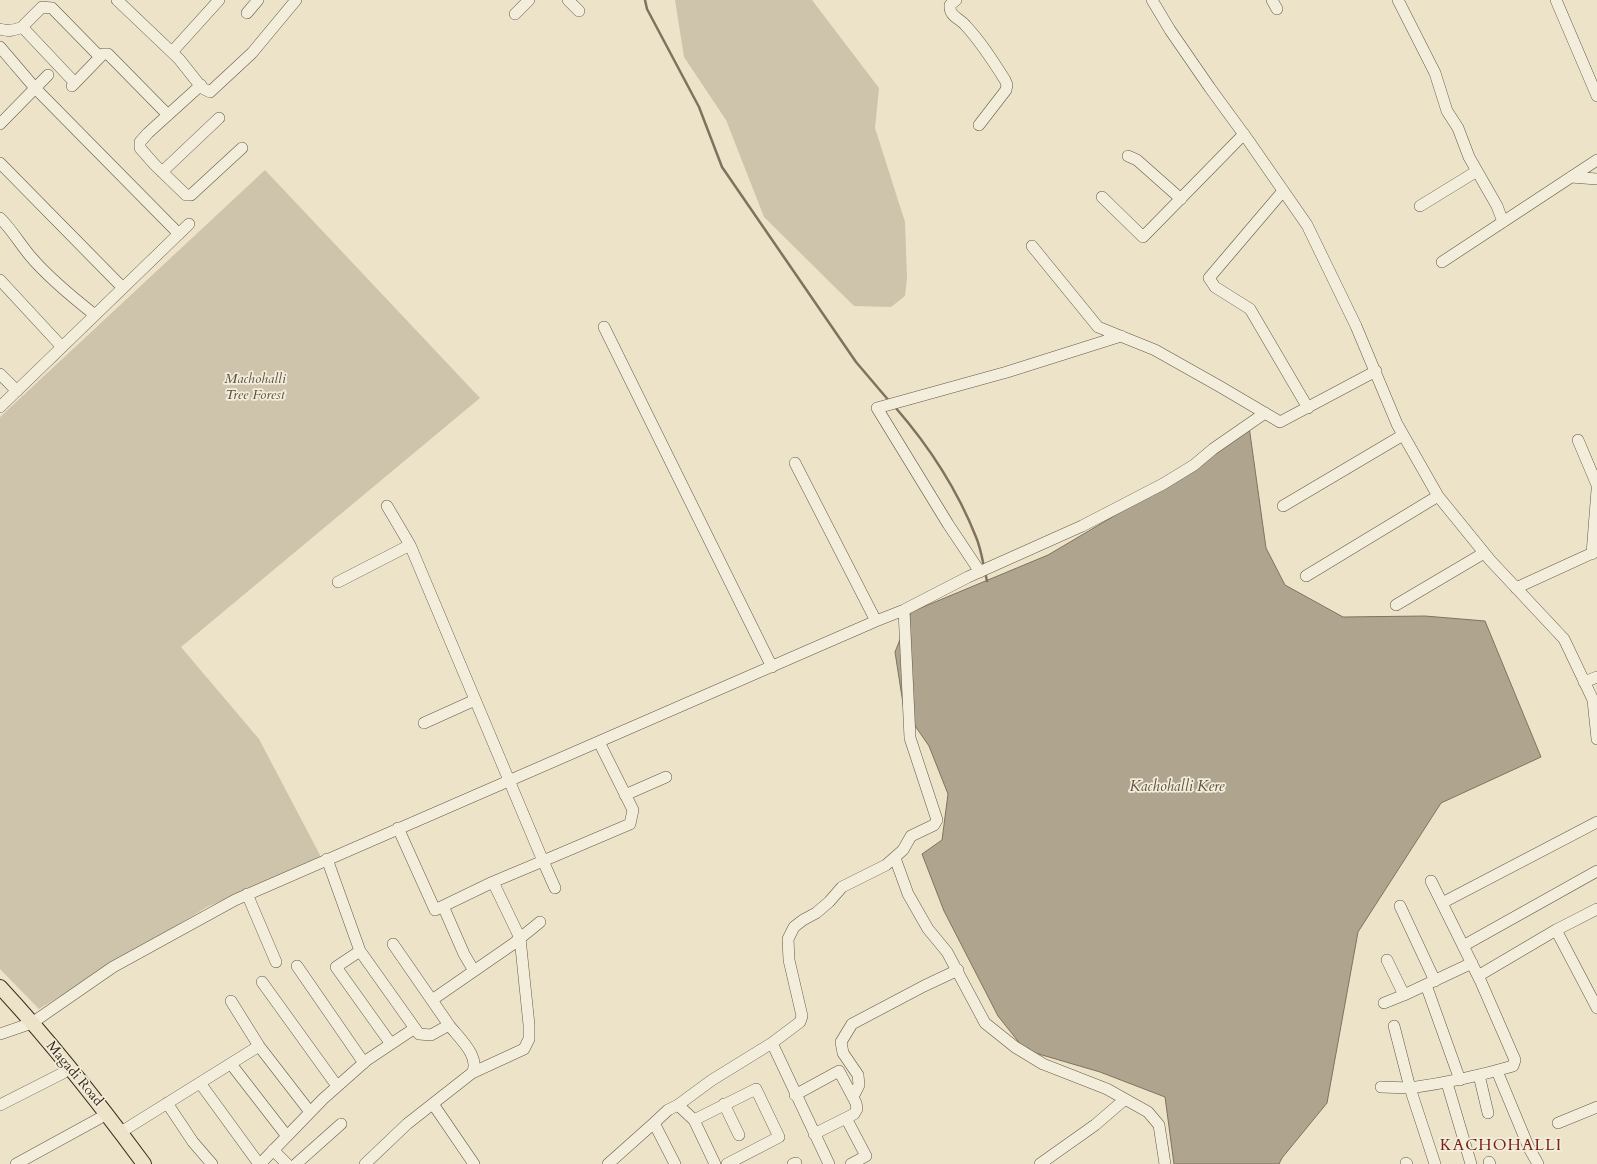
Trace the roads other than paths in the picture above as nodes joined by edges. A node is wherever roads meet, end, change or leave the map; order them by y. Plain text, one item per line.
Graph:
1 (118, 0) edge
2 (219, 0) edge
3 (258, 0) edge
4 (296, 0) edge
5 (529, 0) edge
6 (568, 0) edge
7 (956, 0) edge
8 (1152, 0) edge
9 (1398, 0) edge
10 (1556, 0) edge
11 (579, 11) dead end
12 (247, 13) dead end
13 (515, 14) dead end
14 (23, 27) junction
15 (0, 29) edge
16 (0, 47) edge
17 (172, 52) junction
18 (100, 57) junction
19 (48, 75) dead end
20 (201, 85) junction
21 (35, 88) junction
22 (1597, 96) edge
23 (168, 115) junction
24 (219, 118) dead end
25 (0, 124) edge
26 (979, 125) dead end
27 (1244, 134) junction
28 (242, 148) dead end
29 (1128, 156) dead end
30 (1597, 160) edge
31 (0, 163) edge
32 (1477, 171) junction
33 (162, 172) junction
34 (1571, 177) junction
35 (1597, 179) edge
36 (1284, 191) junction
37 (1102, 197) dead end
38 (1181, 199) junction
39 (1420, 206) dead end
40 (0, 218) edge
41 (1503, 222) junction
42 (189, 224) dead end
43 (179, 234) junction
44 (1032, 246) dead end
45 (1442, 262) dead end
46 (0, 280) edge
47 (123, 288) junction
48 (95, 315) junction
49 (604, 327) dead end
50 (1121, 336) junction
51 (62, 347) junction
52 (1376, 371) junction
53 (0, 374) edge
54 (17, 391) junction
55 (0, 407) edge
56 (1308, 408) junction
57 (1265, 413) junction
58 (1403, 435) junction
59 (1578, 440) dead end
60 (795, 463) dead end
61 (1597, 485) edge
62 (1597, 490) edge
63 (1438, 496) junction
64 (387, 506) dead end
65 (1283, 506) dead end
66 (410, 545) junction
67 (1594, 552) edge
68 (1484, 553) junction
69 (985, 570) junction
70 (1306, 576) dead end
71 (338, 582) dead end
72 (1516, 588) junction
73 (1396, 605) dead end
74 (904, 610) junction
75 (876, 621) junction
76 (772, 667) junction
77 (1597, 677) edge
78 (1584, 682) junction
79 (475, 700) junction
80 (1596, 714) edge
81 (424, 723) dead end
82 (1597, 739) edge
83 (599, 742) junction
84 (666, 777) dead end
85 (509, 780) junction
86 (625, 795) junction
87 (1597, 822) edge
88 (398, 828) junction
89 (895, 858) junction
90 (327, 859) junction
91 (543, 861) junction
92 (1597, 871) edge
93 (1431, 881) dead end
94 (493, 882) junction
95 (555, 888) dead end
96 (247, 894) junction
97 (1442, 903) junction
98 (443, 906) junction
99 (1400, 906) dead end
100 (1596, 914) edge
101 (540, 922) dead end
102 (1556, 930) junction
103 (520, 938) junction
104 (393, 944) dead end
105 (1463, 946) junction
106 (360, 951) junction
107 (1387, 960) dead end
108 (276, 962) dead end
109 (1472, 963) junction
110 (297, 966) dead end
111 (958, 970) junction
112 (474, 971) junction
113 (1478, 976) junction
114 (262, 982) dead end
115 (1430, 983) junction
116 (0, 987) edge
117 (1404, 996) junction
118 (0, 1000) edge
119 (432, 1000) junction
120 (231, 1001) dead end
121 (1384, 1003) dead end
122 (1597, 1008) edge
123 (28, 1024) junction
124 (449, 1025) junction
125 (1394, 1026) dead end
126 (415, 1028) junction
127 (0, 1034) edge
128 (772, 1043) junction
129 (391, 1044) junction
130 (259, 1046) junction
131 (364, 1063) junction
132 (231, 1064) junction
133 (1497, 1071) junction
134 (63, 1073) junction
135 (472, 1073) junction
136 (1478, 1075) junction
137 (1460, 1080) junction
138 (200, 1083) junction
139 (1447, 1083) junction
140 (338, 1086) junction
141 (1382, 1087) dead end
142 (1410, 1088) junction
143 (796, 1095) junction
144 (853, 1097) junction
145 (1124, 1100) junction
146 (167, 1103) junction
147 (433, 1104) junction
148 (724, 1104) junction
149 (0, 1105) edge
150 (678, 1105) junction
151 (1597, 1107) edge
152 (310, 1112) junction
153 (1488, 1114) dead end
154 (100, 1118) junction
155 (846, 1118) junction
156 (694, 1120) junction
157 (654, 1123) junction
158 (1558, 1123) dead end
159 (341, 1124) dead end
160 (121, 1132) junction
161 (814, 1134) junction
162 (286, 1135) junction
163 (739, 1135) dead end
164 (273, 1150) junction
165 (16, 1164) edge
166 (134, 1164) edge
167 (144, 1164) edge
168 (212, 1164) edge
169 (259, 1164) edge
170 (288, 1164) edge
171 (296, 1164) edge
172 (365, 1164) edge
173 (474, 1164) edge
174 (608, 1164) edge
175 (676, 1164) edge
176 (715, 1164) edge
177 (727, 1164) edge
178 (829, 1164) edge
179 (850, 1164) edge
180 (1040, 1164) edge
181 (1165, 1164) edge
182 (1435, 1164) edge
183 (1471, 1164) edge
184 (1538, 1164) edge

1 - 17 street
2 - 17 street
3 - 12 street
4 - 20 street
5 - 13 street
6 - 11 street
7 - 26 street
8 - 27 street
9 - 32 street
10 - 22 street
14 - 15 street
14 - 18 street
14 - 18 street
16 - 21 street
17 - 20 street
18 - 23 street
19 - 21 street
20 - 23 street
21 - 25 street
21 - 43 street
23 - 33 street
24 - 33 street
27 - 36 street
27 - 38 street
28 - 33 street
29 - 38 street
30 - 34 street
31 - 47 street
32 - 39 street
32 - 41 street
34 - 35 street
34 - 41 street
36 - 52 street
36 - 56 street
37 - 38 street
40 - 48 street
41 - 45 street
42 - 43 street
43 - 47 street
44 - 50 street
46 - 51 street
47 - 48 street
48 - 51 street
49 - 76 street
50 - 57 street
50 - 69 street
51 - 54 street
52 - 56 street
52 - 58 street
53 - 54 street
54 - 55 street
56 - 57 street
57 - 69 street
58 - 63 street
58 - 65 street
59 - 61 street
60 - 75 street
62 - 67 street
63 - 68 street
63 - 70 street
64 - 66 street
66 - 71 street
66 - 79 street
67 - 72 street
68 - 72 street
68 - 73 street
69 - 74 street
72 - 78 street
74 - 75 street
74 - 89 street
75 - 76 street
76 - 83 street
77 - 78 street
78 - 80 street
79 - 81 street
79 - 85 street
80 - 82 street
83 - 85 street
83 - 86 street
84 - 86 street
85 - 88 street
85 - 91 street
86 - 91 street
87 - 97 street
88 - 90 street
88 - 98 street
89 - 111 street
89 - 128 street
90 - 96 street
90 - 106 street
91 - 94 street
91 - 95 street
92 - 105 street
93 - 97 street
94 - 98 street
94 - 103 street
96 - 108 street
96 - 123 street
97 - 105 street
98 - 112 street
99 - 115 street
100 - 102 street
101 - 103 street
102 - 113 street
102 - 122 street
103 - 112 street
103 - 135 street
104 - 119 street
105 - 109 street
106 - 126 street
106 - 129 street
107 - 117 street
109 - 113 street
109 - 115 street
110 - 131 street
111 - 144 street
111 - 145 street
112 - 119 street
113 - 133 street
114 - 140 street
115 - 117 street
115 - 137 street
116 - 123 main road, Magadi Road
117 - 121 street
118 - 123 main road, Magadi Road
119 - 124 street
120 - 130 street
123 - 127 street
123 - 134 main road, Magadi Road
123 - 160 main road, Magadi Road
124 - 126 street
124 - 135 street
125 - 142 street
126 - 129 street
128 - 143 street
128 - 150 street
129 - 131 street
130 - 132 street
130 - 152 street
131 - 140 street
132 - 138 street
132 - 162 street
133 - 136 street
133 - 184 street
134 - 149 street
134 - 154 main road, Magadi Road
135 - 147 street
136 - 137 street
136 - 153 street
137 - 139 street
138 - 146 street
138 - 169 street
139 - 142 street
139 - 183 street
140 - 152 street
141 - 142 street
142 - 182 street
143 - 144 street
143 - 161 street
144 - 155 street
145 - 180 street
145 - 181 street
146 - 160 street
146 - 168 street
147 - 172 street
147 - 173 street
148 - 156 street
148 - 163 street
148 - 177 street
150 - 156 street
150 - 157 street
151 - 158 street
152 - 162 street
154 - 165 street
154 - 166 main road, Magadi Road
155 - 161 street
155 - 179 street
156 - 176 street
157 - 174 street
157 - 175 street
159 - 171 street
160 - 167 main road, Magadi Road
161 - 178 street
162 - 164 street
164 - 169 street
164 - 170 street

